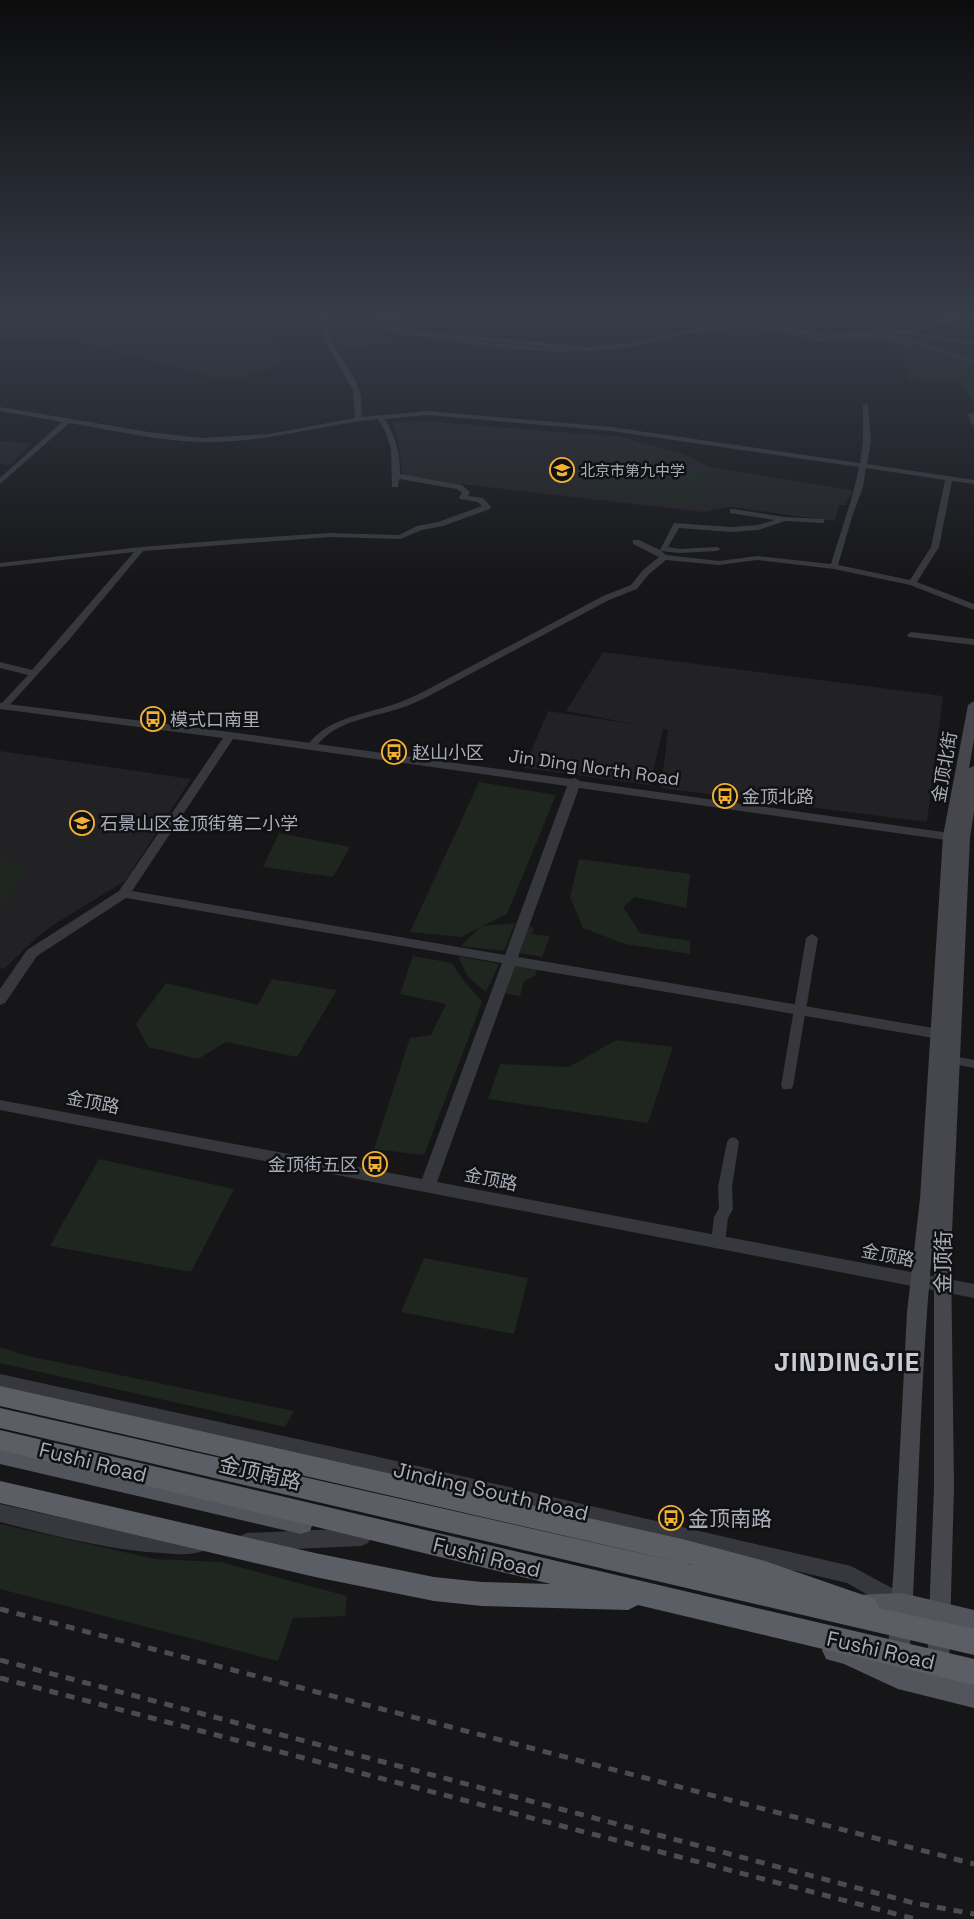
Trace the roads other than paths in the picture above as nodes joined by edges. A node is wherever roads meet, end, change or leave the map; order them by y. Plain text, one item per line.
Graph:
1 (358, 405) edge
2 (866, 405) dead end
3 (0, 409) edge
4 (971, 416) dead end
5 (380, 417) junction
6 (359, 419) junction
7 (68, 420) junction
8 (974, 424) edge
9 (863, 466) junction
10 (949, 478) junction
11 (0, 482) edge
12 (974, 482) edge
13 (733, 511) dead end
14 (784, 519) junction
15 (821, 521) dead end
16 (636, 542) dead end
17 (142, 549) junction
18 (664, 557) junction
19 (705, 562) junction
20 (0, 565) edge
21 (834, 567) junction
22 (912, 583) junction
23 (974, 608) edge
24 (911, 635) dead end
25 (974, 642) edge
26 (0, 665) edge
27 (32, 673) junction
28 (974, 705) edge
29 (2, 706) edge
30 (230, 735) junction
31 (312, 746) junction
32 (974, 770) edge
33 (575, 782) junction
34 (962, 838) edge
35 (124, 894) junction
36 (812, 938) dead end
37 (510, 959) junction
38 (0, 1000) edge
39 (798, 1011) junction
40 (939, 1034) junction
41 (952, 1060) junction
42 (974, 1064) edge
43 (787, 1086) dead end
44 (0, 1105) edge
45 (733, 1142) dead end
46 (427, 1187) junction
47 (718, 1243) junction
48 (920, 1281) junction
49 (943, 1285) junction
50 (974, 1291) edge
51 (0, 1382) edge
52 (0, 1396) edge
53 (0, 1413) edge
54 (0, 1418) edge
55 (0, 1440) edge
56 (0, 1454) edge
57 (370, 1463) junction
58 (0, 1492) edge
59 (408, 1506) junction
60 (0, 1513) edge
61 (661, 1531) junction
62 (361, 1537) junction
63 (615, 1554) junction
64 (660, 1598) junction
65 (902, 1605) junction
66 (930, 1621) junction
67 (974, 1622) edge
68 (974, 1642) edge
69 (974, 1672) edge
70 (898, 1676) junction
71 (937, 1686) junction
72 (974, 1695) edge

1 - 6 street
2 - 9 street
3 - 7 street
4 - 8 street
5 - 6 street
5 - 9 street
5 - 17 street
6 - 7 street
7 - 11 street
9 - 10 street
9 - 21 street
10 - 12 street
10 - 22 street
13 - 14 street
14 - 15 street
14 - 19 street
16 - 18 street
17 - 20 street
17 - 27 street
18 - 19 street
18 - 31 street
19 - 21 street
21 - 22 street
22 - 23 street
24 - 25 street
26 - 27 street
27 - 29 street
28 - 34 main road, 金顶北街
29 - 30 street, Jin Ding North Road
30 - 31 street, Jin Ding North Road
30 - 35 street
31 - 33 street, Jin Ding North Road
32 - 34 main road, 金顶北街
33 - 34 street, Jin Ding North Road
33 - 37 street
34 - 40 main road, 金顶街
34 - 41 main road, 金顶街
35 - 37 street
35 - 38 street
36 - 39 street
37 - 39 street
37 - 46 street
39 - 40 street
39 - 43 street
40 - 48 main road, 金顶街
41 - 42 street
41 - 49 main road, 金顶街
44 - 46 street, 金顶路
45 - 47 street
46 - 47 street, 金顶路
47 - 48 street, 金顶路
48 - 49 street, 金顶路
48 - 65 main road, 金顶街
49 - 50 street, 金顶路
49 - 66 main road, 金顶街
51 - 57 street, Jinding South Road
52 - 66 highway
53 - 59 main road, 金顶南路
54 - 66 highway, Fushi Road
55 - 64 highway, Fushi Road
56 - 62 main road
57 - 59 street
57 - 61 street, Jinding South Road
58 - 64 highway
59 - 63 main road, 金顶南路
60 - 62 street
61 - 63 street
61 - 65 street, Jinding South Road
62 - 70 main road
63 - 65 main road, 金顶南路
64 - 69 highway, Fushi Road
65 - 66 main road, Jinding South Road
65 - 70 main road, 金顶街
66 - 67 main road, Jinding South Road
66 - 68 highway, Fushi Road
66 - 71 main road, 金顶街
70 - 71 main road
71 - 72 main road

